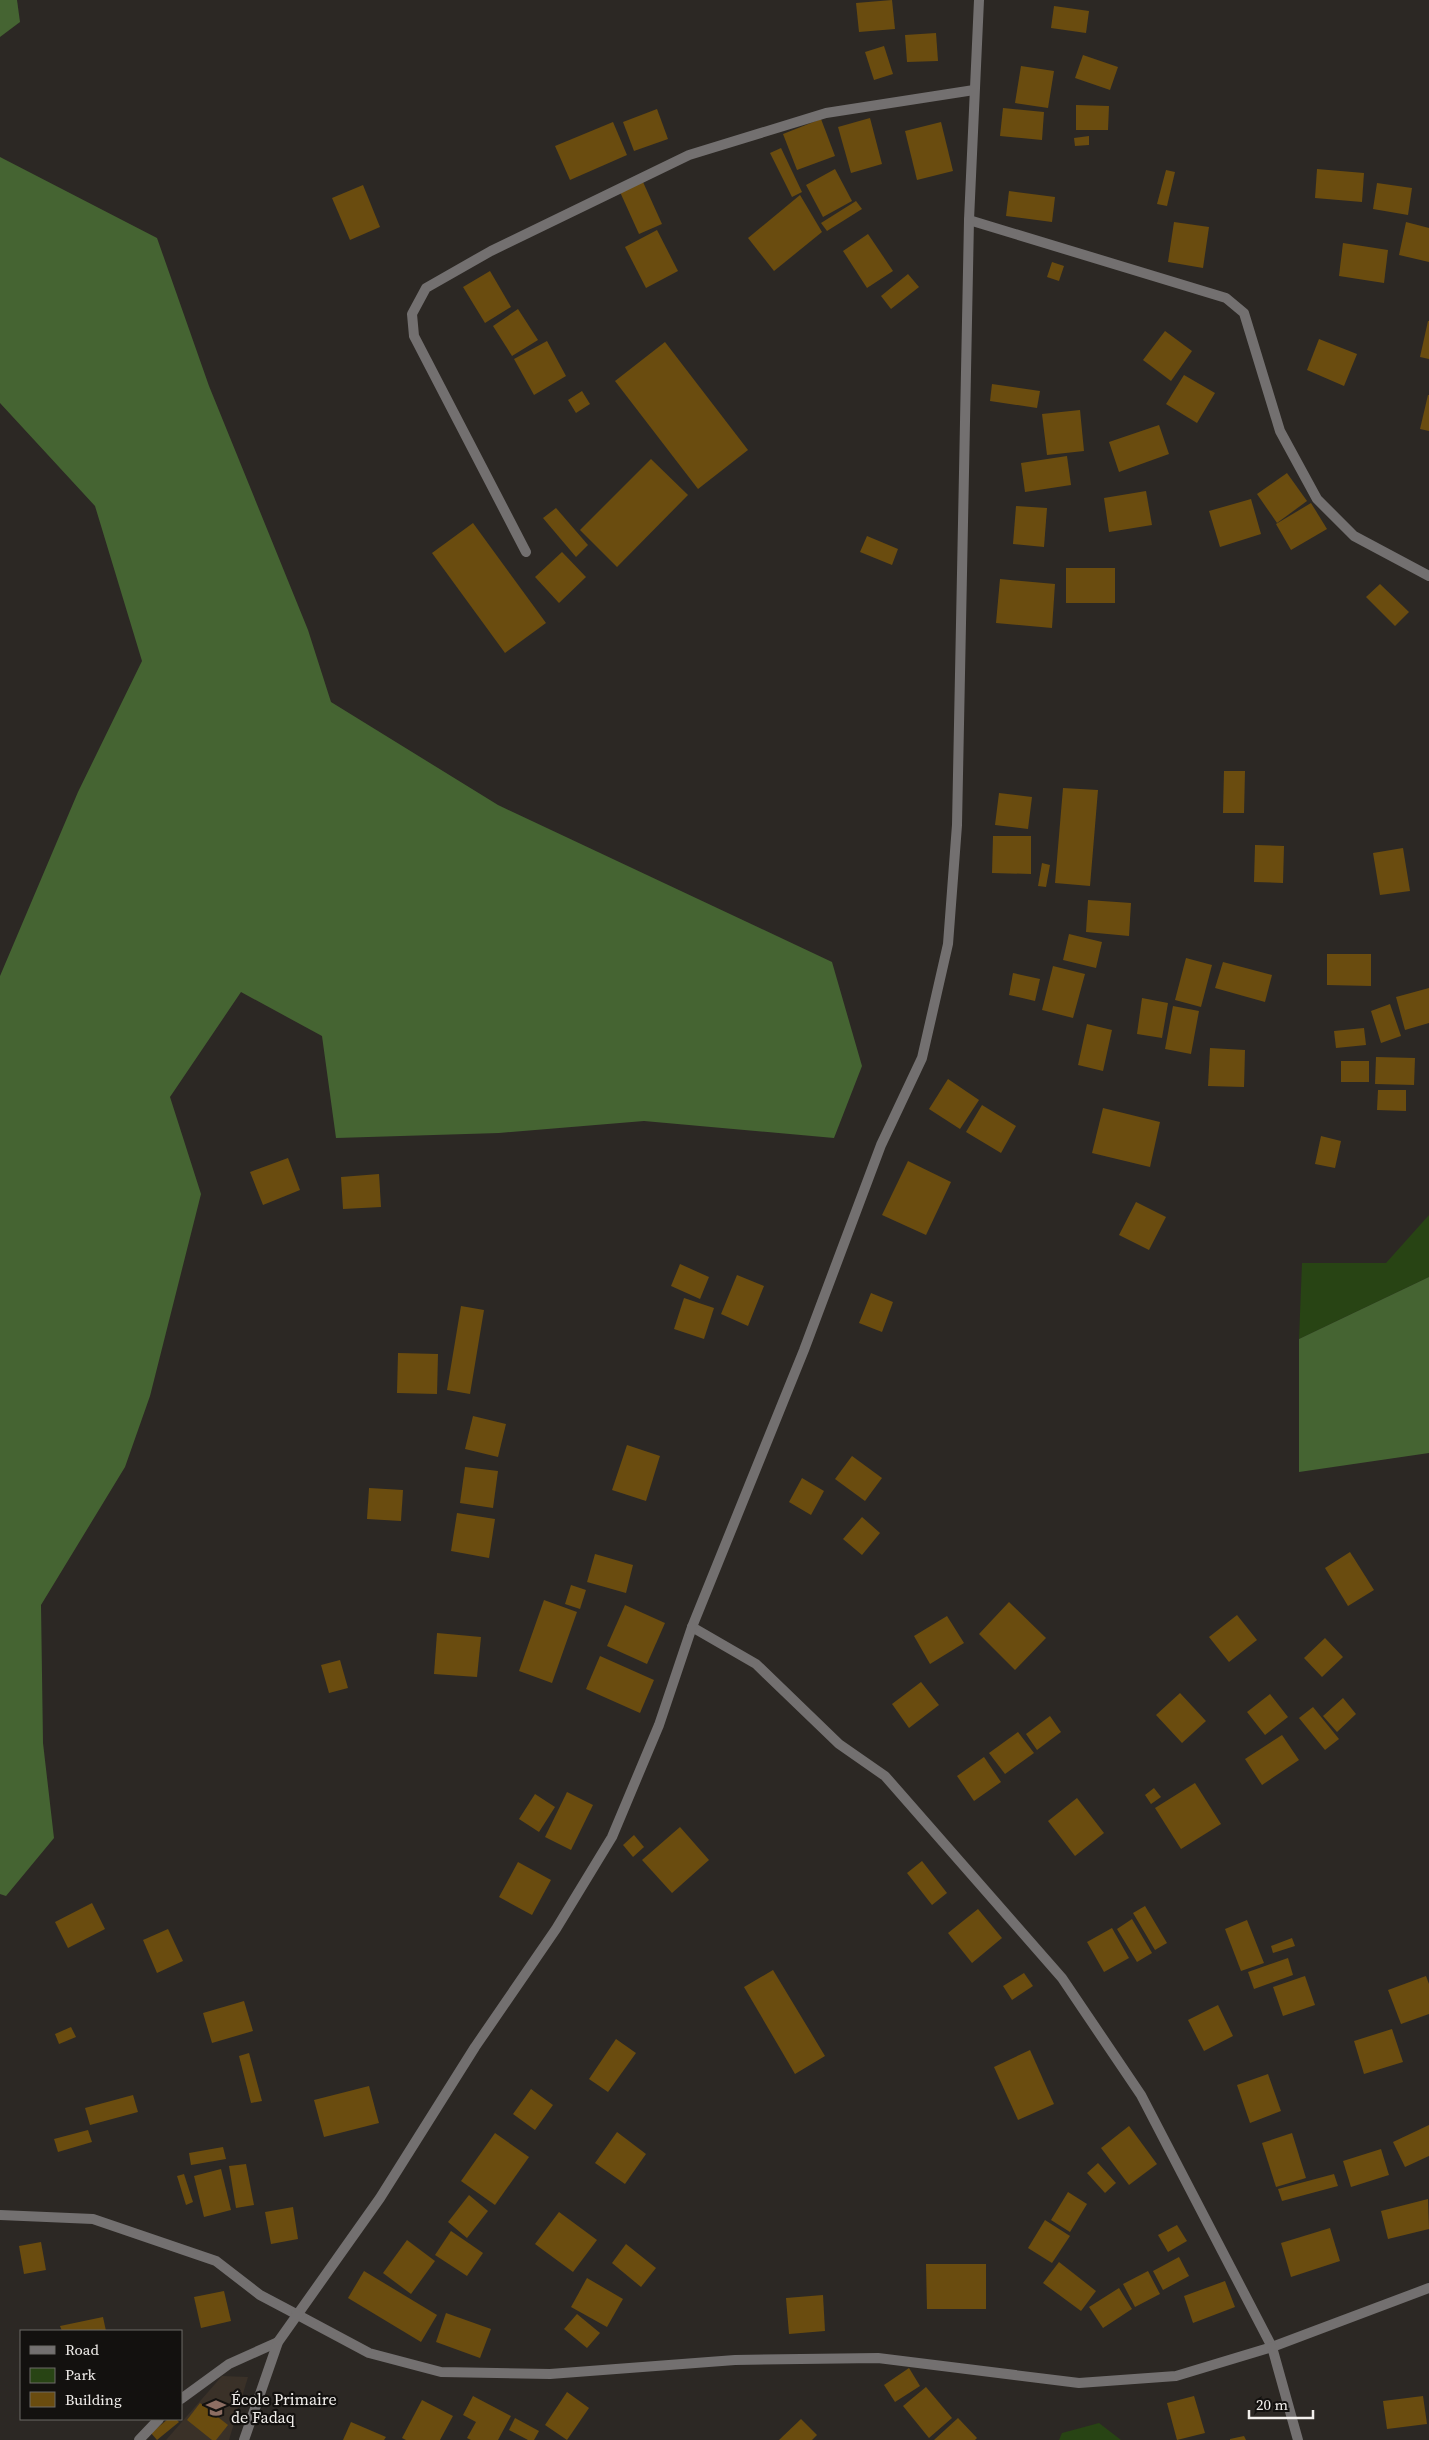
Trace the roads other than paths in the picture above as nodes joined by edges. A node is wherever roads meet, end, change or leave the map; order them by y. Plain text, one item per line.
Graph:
1 (979, 0) edge
2 (974, 90) junction
3 (969, 220) junction
4 (526, 552) dead end
5 (1429, 576) edge
6 (692, 1628) junction
7 (0, 2215) edge
8 (1429, 2288) edge
9 (296, 2314) junction
10 (278, 2342) junction
11 (1272, 2347) junction
12 (182, 2398) edge
13 (158, 2420) edge
14 (139, 2440) edge
15 (244, 2440) edge
16 (1298, 2440) edge

1 - 2 street
2 - 3 street
2 - 4 street
3 - 5 street
3 - 6 street
6 - 9 street
6 - 11 street
7 - 9 street
8 - 11 street
9 - 10 street
9 - 11 street
10 - 12 street
10 - 15 street
11 - 16 street
13 - 14 street

